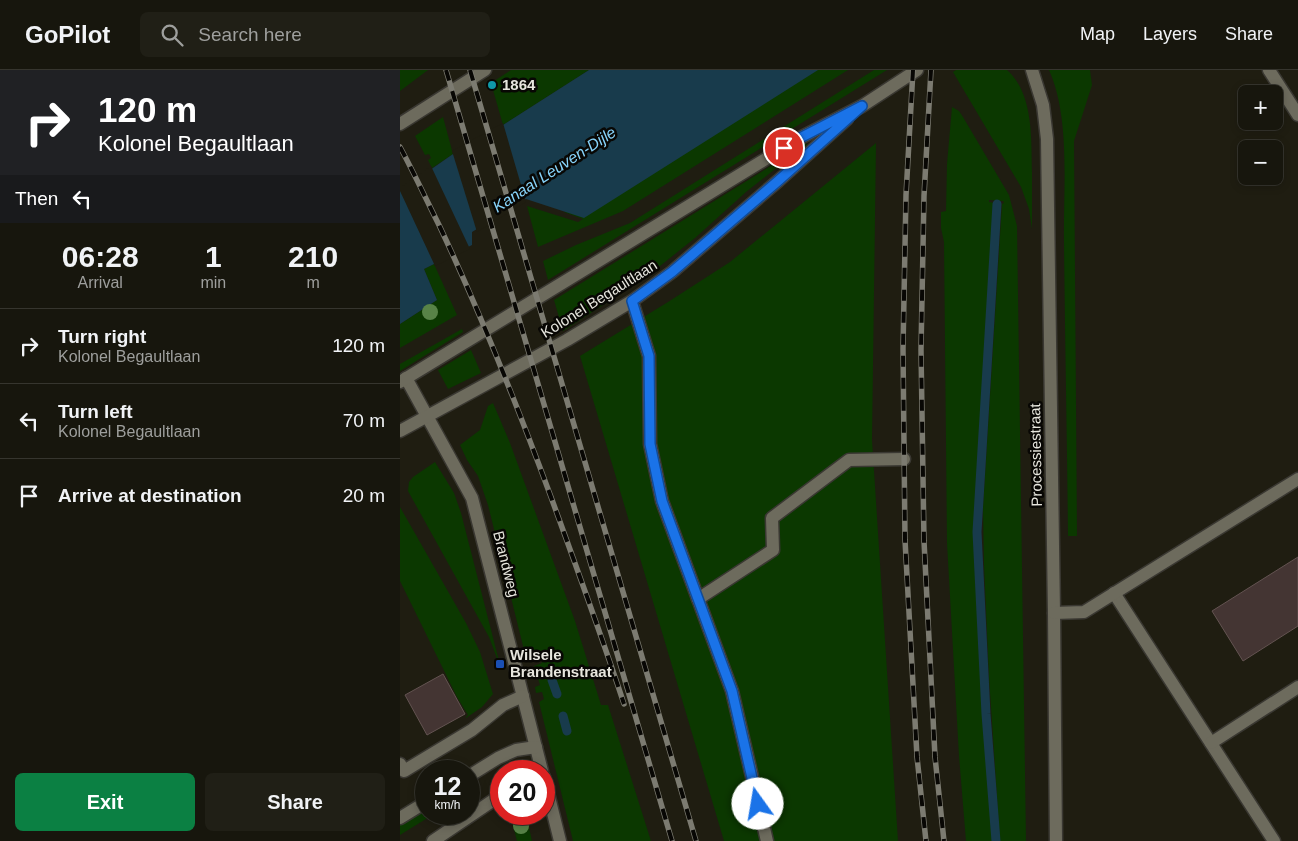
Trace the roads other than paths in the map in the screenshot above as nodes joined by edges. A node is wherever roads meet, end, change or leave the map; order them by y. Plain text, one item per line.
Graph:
1 (485, 70) edge
2 (917, 70) edge
3 (1032, 70) edge
4 (1269, 70) edge
5 (862, 106) junction
6 (1298, 115) edge
7 (400, 124) edge
8 (632, 301) junction
9 (403, 380) edge
10 (427, 416) junction
11 (400, 431) edge
12 (904, 459) dead end
13 (1298, 479) edge
14 (1114, 593) junction
15 (698, 599) junction
16 (1054, 613) junction
17 (1298, 687) edge
18 (523, 696) junction
19 (1210, 743) junction
20 (536, 747) junction
21 (539, 760) edge
22 (480, 769) edge
23 (401, 770) edge
24 (490, 802) edge
25 (415, 809) edge
26 (400, 818) edge
27 (555, 821) edge
28 (433, 841) edge
29 (560, 841) edge
30 (767, 841) edge
31 (1056, 841) edge
32 (1274, 841) edge

1 - 7 street
2 - 5 street, Kolonel Begaultlaan
3 - 16 street, Processiestraat
4 - 6 street
5 - 8 street, Kolonel Begaultlaan
5 - 9 street, Kolonel Begaultlaan
8 - 10 street, Kolonel Begaultlaan
8 - 15 street
9 - 10 street, Brandweg
10 - 11 street, Kolonel Begaultlaan
10 - 18 street, Brandweg
12 - 15 street
13 - 14 street
14 - 16 street
14 - 19 street
15 - 30 street
16 - 31 street, Processiestraat
17 - 19 street
18 - 20 street, Brandweg
18 - 23 street
19 - 32 street
20 - 21 street, Brandweg
20 - 22 street
24 - 28 street
25 - 26 street
27 - 29 street

